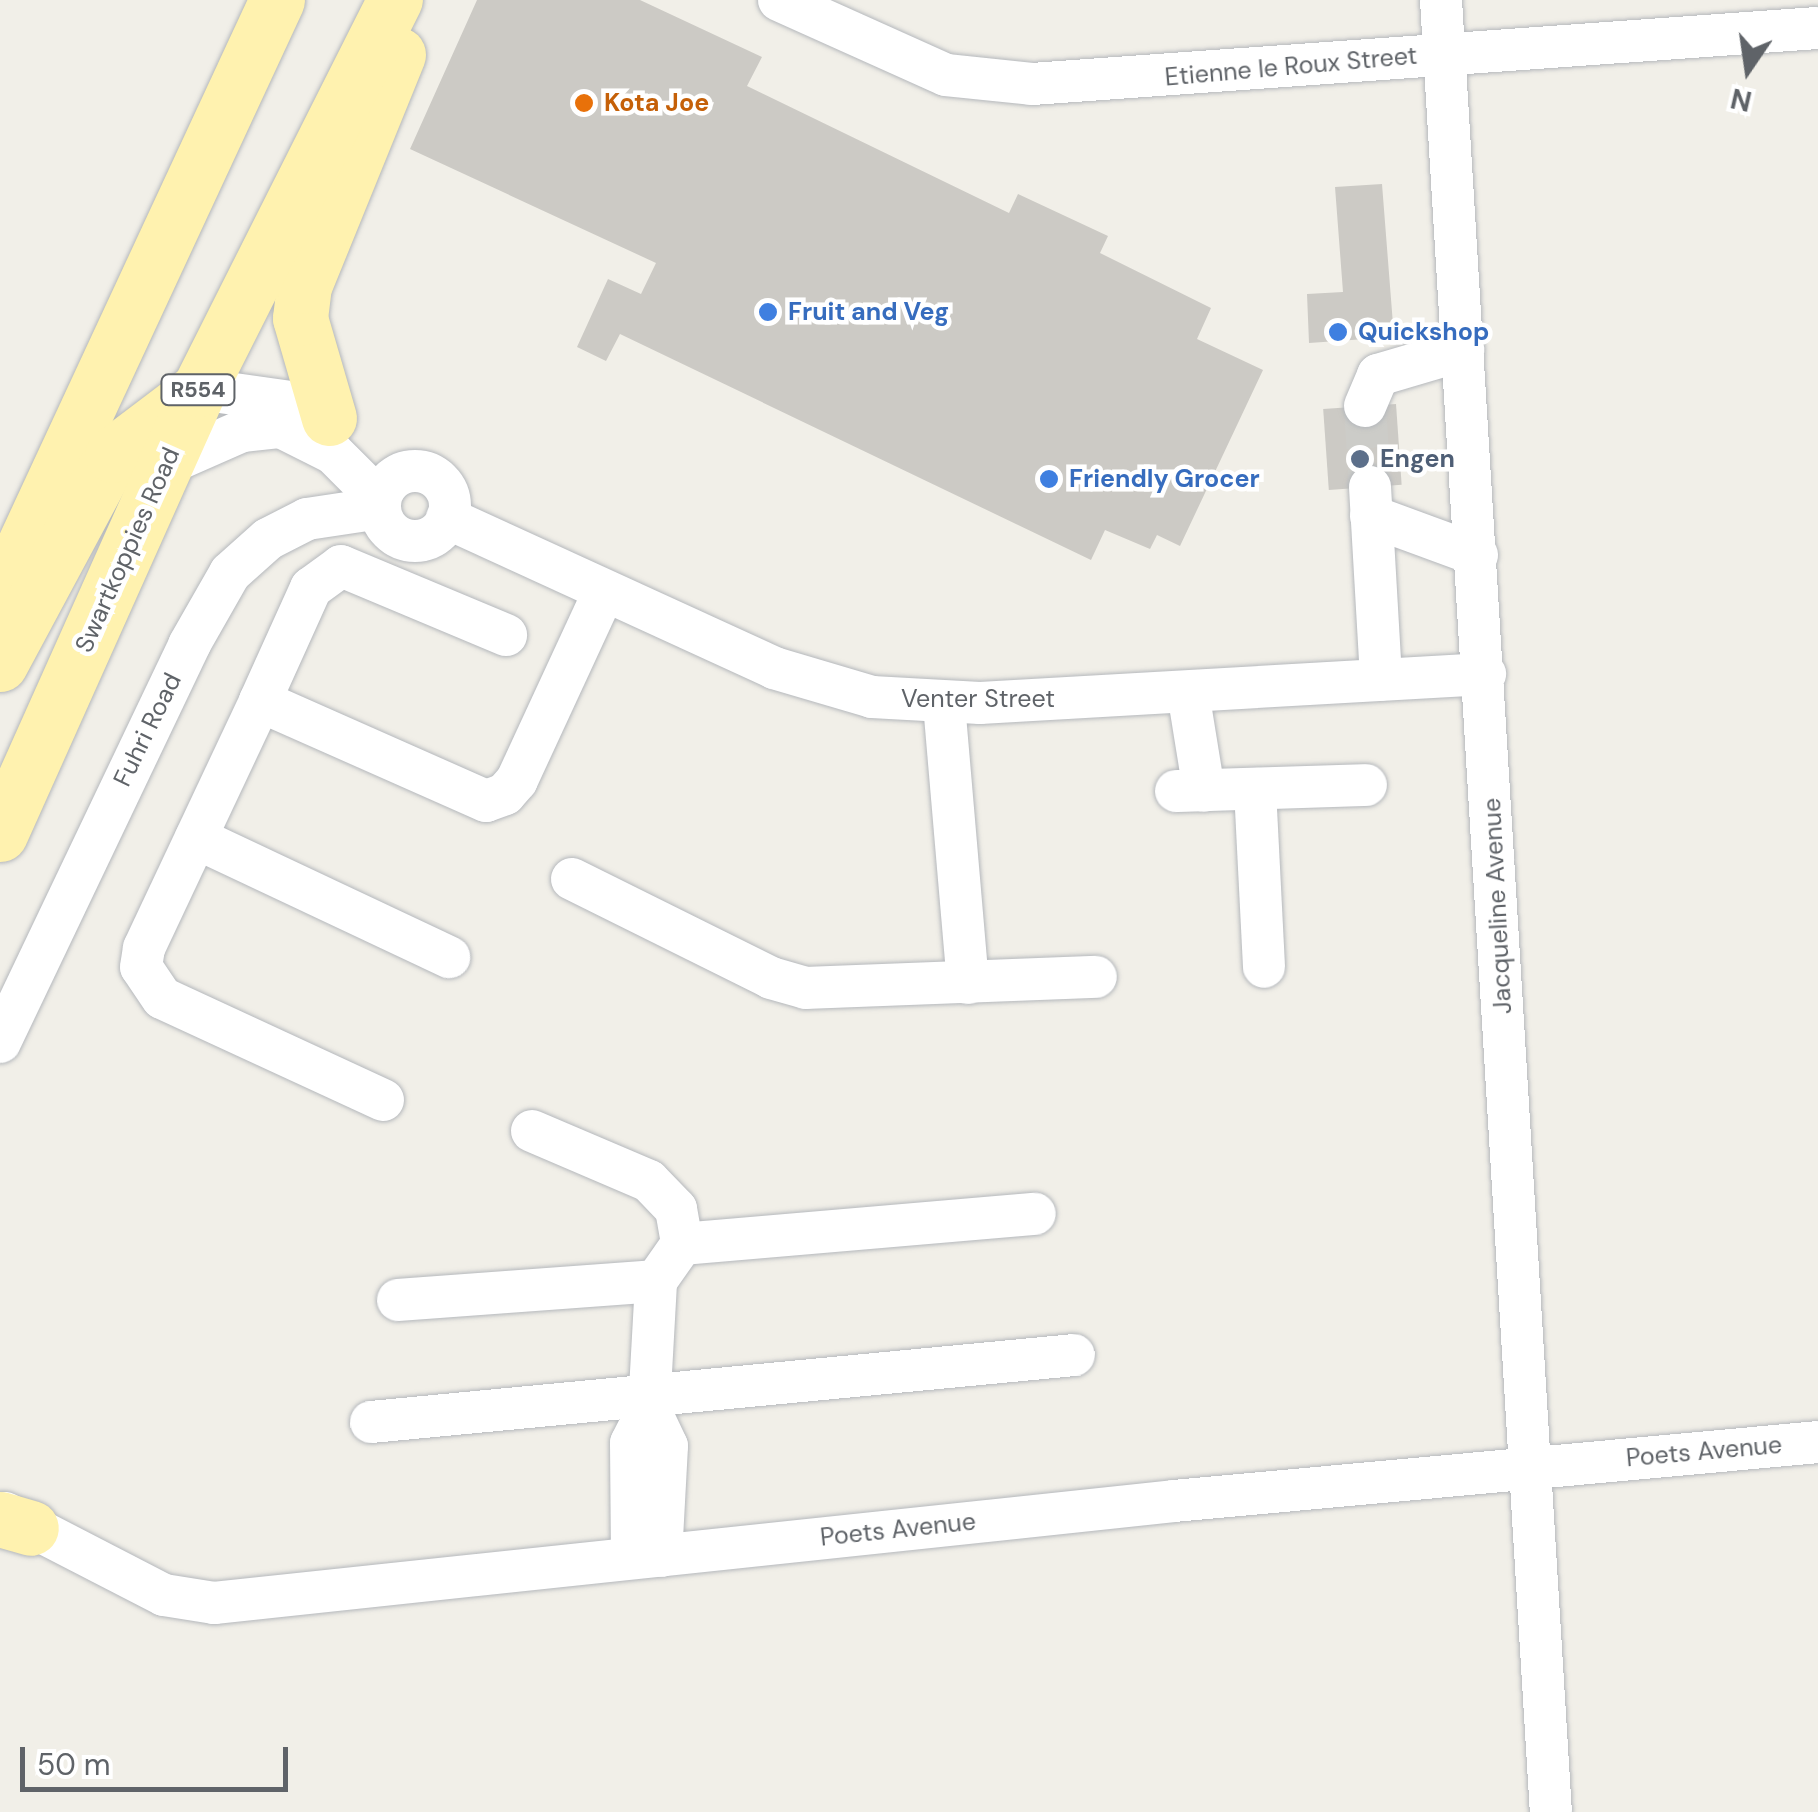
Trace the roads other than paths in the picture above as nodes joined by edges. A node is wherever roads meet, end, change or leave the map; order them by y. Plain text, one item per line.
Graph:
1 (277, 0) edge
2 (395, 0) edge
3 (418, 0) edge
4 (779, 0) edge
5 (1441, 0) edge
6 (1818, 28) edge
7 (1444, 54) junction
8 (1463, 350) junction
9 (199, 389) junction
10 (1365, 406) tunnel mouth
11 (331, 436) junction
12 (167, 464) junction
13 (386, 494) junction
14 (447, 518) junction
15 (307, 519) junction
16 (1477, 555) junction
17 (604, 592) junction
18 (0, 598) edge
19 (506, 636) dead end
20 (0, 664) edge
21 (1485, 674) junction
22 (1381, 680) junction
23 (1188, 692) junction
24 (260, 701) junction
25 (944, 704) junction
26 (1366, 785) dead end
27 (1255, 789) junction
28 (0, 834) edge
29 (196, 838) junction
30 (572, 880) dead end
31 (449, 956) dead end
32 (1264, 967) dead end
33 (1096, 977) dead end
34 (968, 983) junction
35 (0, 1042) edge
36 (383, 1100) dead end
37 (532, 1130) dead end
38 (1035, 1214) dead end
39 (682, 1244) junction
40 (656, 1281) junction
41 (398, 1300) dead end
42 (1074, 1354) dead end
43 (649, 1402) junction
44 (371, 1422) dead end
45 (1818, 1442) edge
46 (1531, 1466) junction
47 (10, 1519) edge
48 (646, 1557) junction
49 (1551, 1812) edge

1 - 18 main road
2 - 9 main road, Swartkoppies Road / R554
3 - 11 main road
4 - 7 street, Etienne le Roux Street
5 - 7 street, Jacqueline Avenue
6 - 7 street, Etienne le Roux Street
7 - 8 street, Jacqueline Avenue
8 - 10 street
8 - 16 street, Jacqueline Avenue
9 - 11 street
9 - 12 main road, Swartkoppies Road / R554
9 - 20 main road
11 - 12 street
11 - 13 street
11 - 15 street
12 - 28 main road, Swartkoppies Road / R554
13 - 14 street
13 - 14 street
13 - 15 street, Fuhri Road
14 - 17 street, Venter Street
15 - 35 street, Fuhri Road
16 - 21 street, Jacqueline Avenue
16 - 22 street
17 - 24 street
17 - 25 street, Venter Street
19 - 24 street
21 - 22 street, Venter Street
21 - 46 street, Jacqueline Avenue
22 - 23 street, Venter Street
23 - 25 street, Venter Street
23 - 27 street
24 - 29 street
25 - 34 street
26 - 27 street
27 - 32 street
29 - 31 street
29 - 36 street
30 - 34 street
33 - 34 street
37 - 39 street
38 - 39 street
39 - 40 street
40 - 41 street
40 - 43 street
42 - 43 street
43 - 44 street
43 - 48 street
45 - 46 street, Poets Avenue
46 - 48 street, Poets Avenue
46 - 49 street, Jacqueline Avenue
47 - 48 street, Poets Avenue

